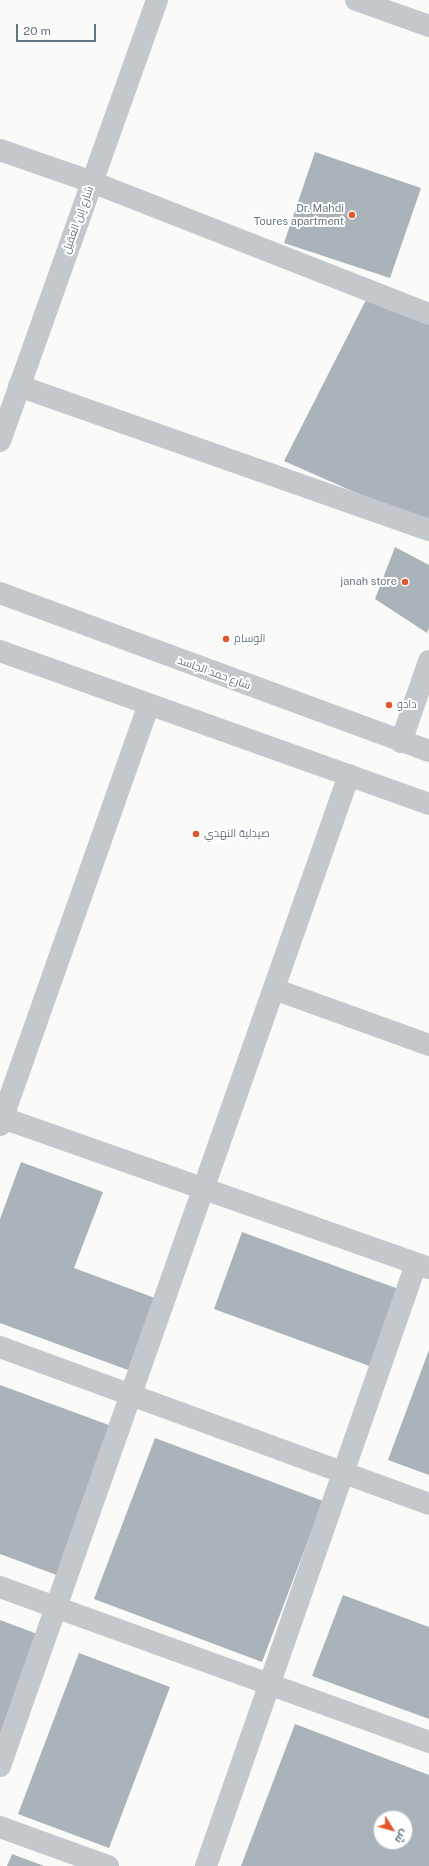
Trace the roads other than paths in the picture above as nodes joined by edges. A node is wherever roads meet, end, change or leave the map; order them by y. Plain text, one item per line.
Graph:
1 (157, 0) edge
2 (356, 0) edge
3 (429, 26) edge
4 (0, 150) edge
5 (92, 182) junction
6 (429, 314) edge
7 (19, 386) junction
8 (0, 441) edge
9 (429, 530) edge
10 (0, 594) edge
11 (0, 651) edge
12 (429, 661) edge
13 (150, 704) junction
14 (401, 742) junction
15 (429, 751) edge
16 (349, 775) junction
17 (429, 804) edge
18 (274, 988) junction
19 (429, 1045) edge
20 (1, 1120) edge
21 (203, 1189) junction
22 (423, 1266) edge
23 (0, 1347) edge
24 (131, 1395) junction
25 (343, 1473) junction
26 (429, 1504) edge
27 (0, 1587) edge
28 (56, 1607) junction
29 (270, 1684) junction
30 (429, 1742) edge
31 (0, 1766) edge
32 (0, 1827) edge
33 (108, 1866) edge
34 (206, 1866) edge

1 - 5 street, شارع إبن العقيل
2 - 3 street
4 - 5 street
5 - 6 street
5 - 7 street, شارع إبن العقيل
7 - 8 street, شارع إبن العقيل
7 - 9 street
10 - 14 street, شارع حمد الجاسد
11 - 13 street
12 - 14 street
13 - 16 street
13 - 20 street
14 - 15 street, شارع حمد الجاسد
16 - 17 street
16 - 18 street
18 - 19 street
18 - 21 street
20 - 21 street
21 - 22 street
21 - 24 street
22 - 25 street
23 - 24 street
24 - 25 street
24 - 28 street
25 - 26 street
25 - 29 street
27 - 28 street
28 - 29 street
28 - 31 street
29 - 30 street
29 - 34 street
32 - 33 street

